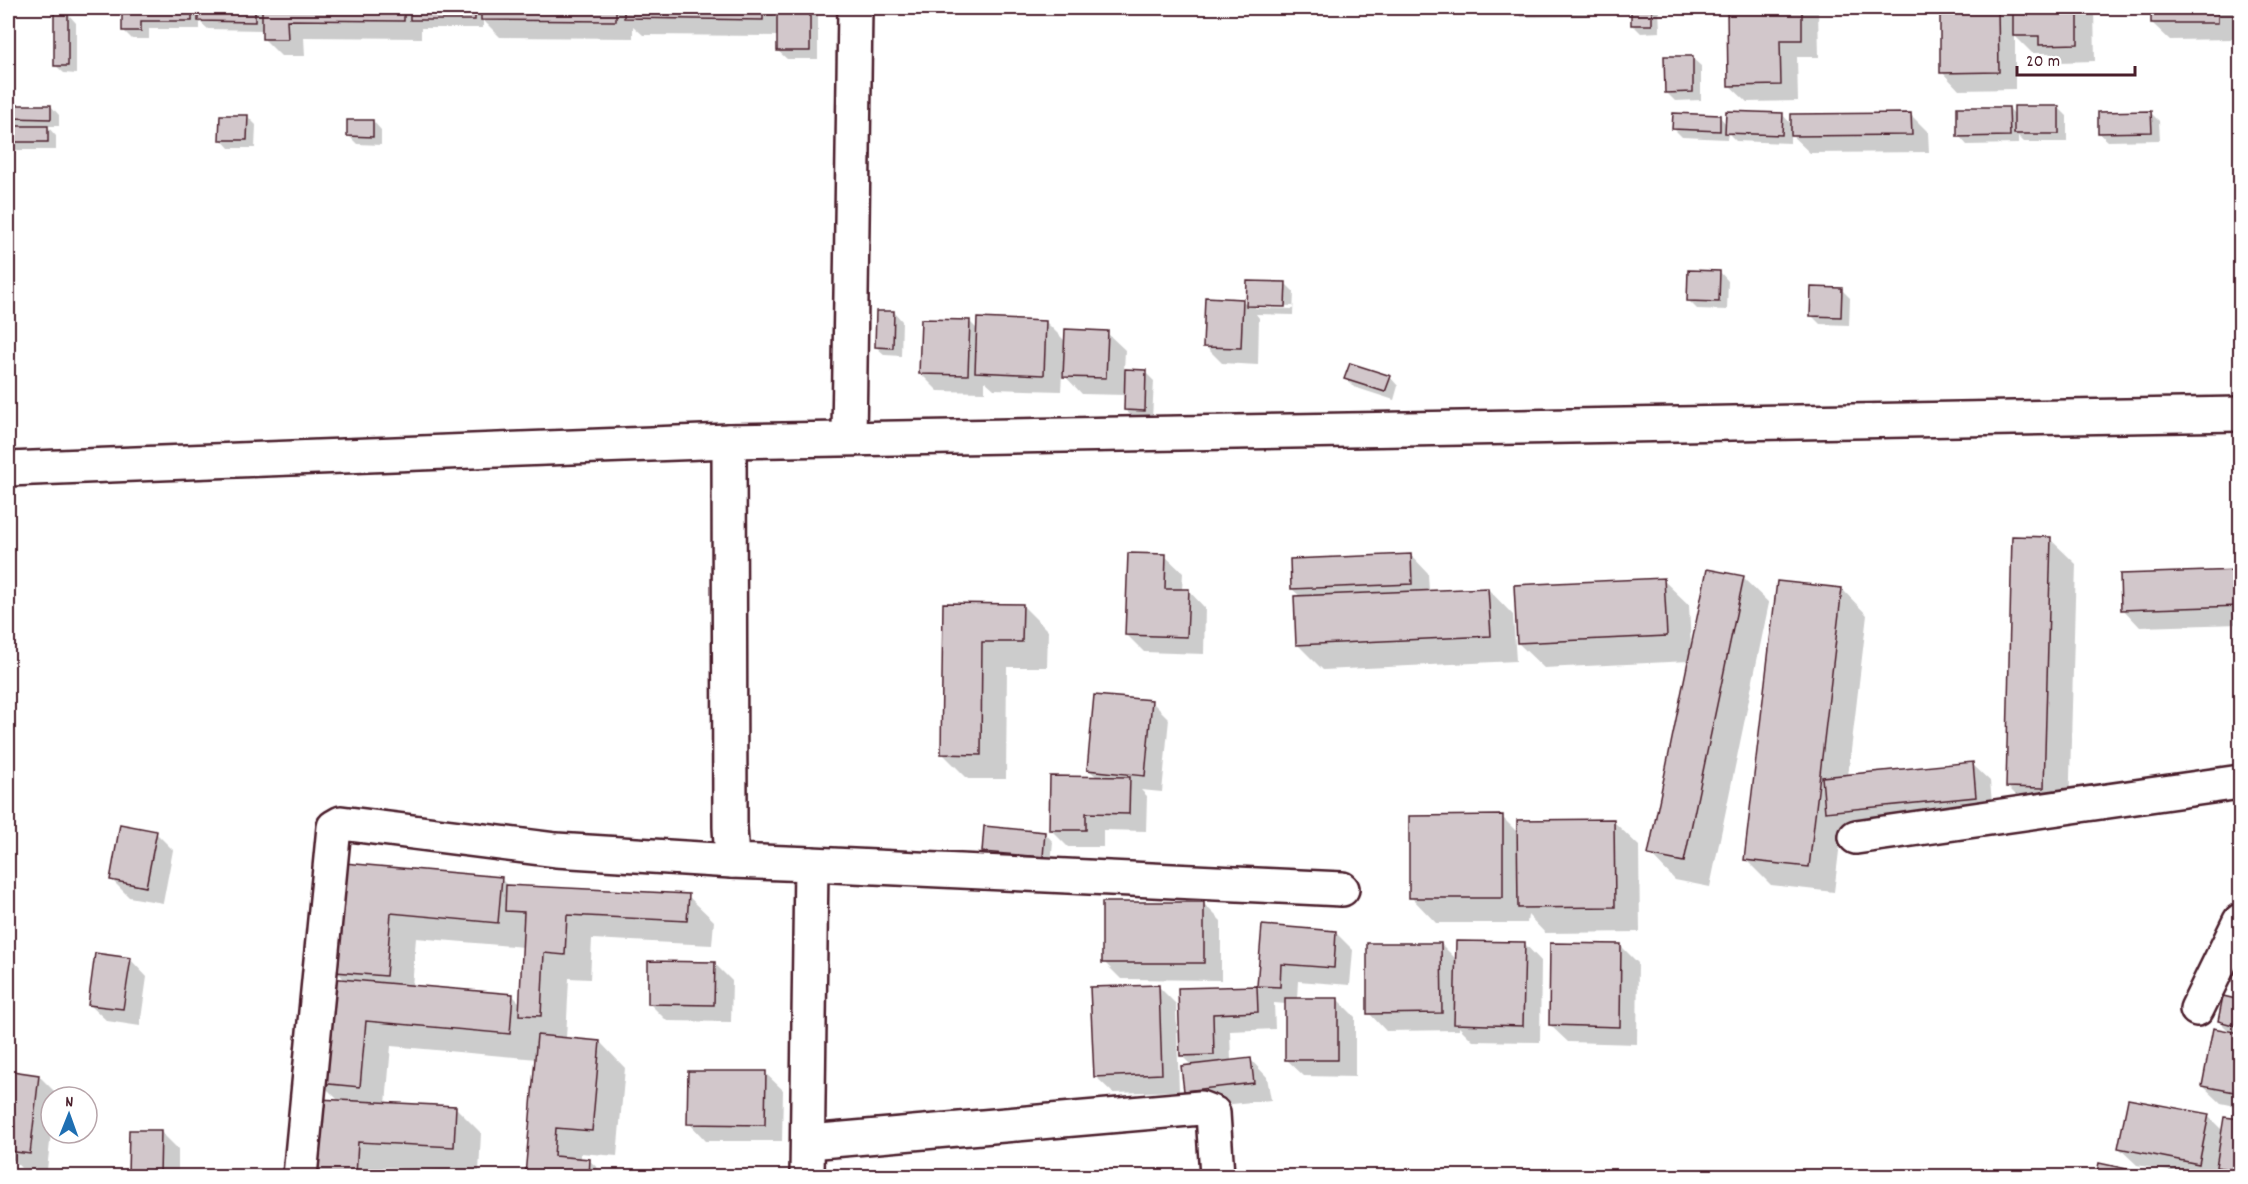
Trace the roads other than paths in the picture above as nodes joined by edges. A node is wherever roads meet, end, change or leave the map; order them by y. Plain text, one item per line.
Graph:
1 (855, 8) edge
2 (2241, 414) edge
3 (849, 438) junction
4 (729, 441) junction
5 (8, 469) edge
6 (2241, 782) edge
7 (1856, 837) dead end
8 (732, 861) junction
9 (811, 864) junction
10 (1342, 889) dead end
11 (2241, 921) edge
12 (2197, 1009) dead end
13 (809, 1142) junction
14 (300, 1176) edge
15 (807, 1176) edge
16 (1216, 1176) edge

1 - 3 street
2 - 3 street
3 - 4 street
4 - 5 street
4 - 8 street
6 - 7 street
8 - 9 street
8 - 14 street
9 - 10 street
9 - 13 street
11 - 12 street
13 - 15 street
13 - 16 street

